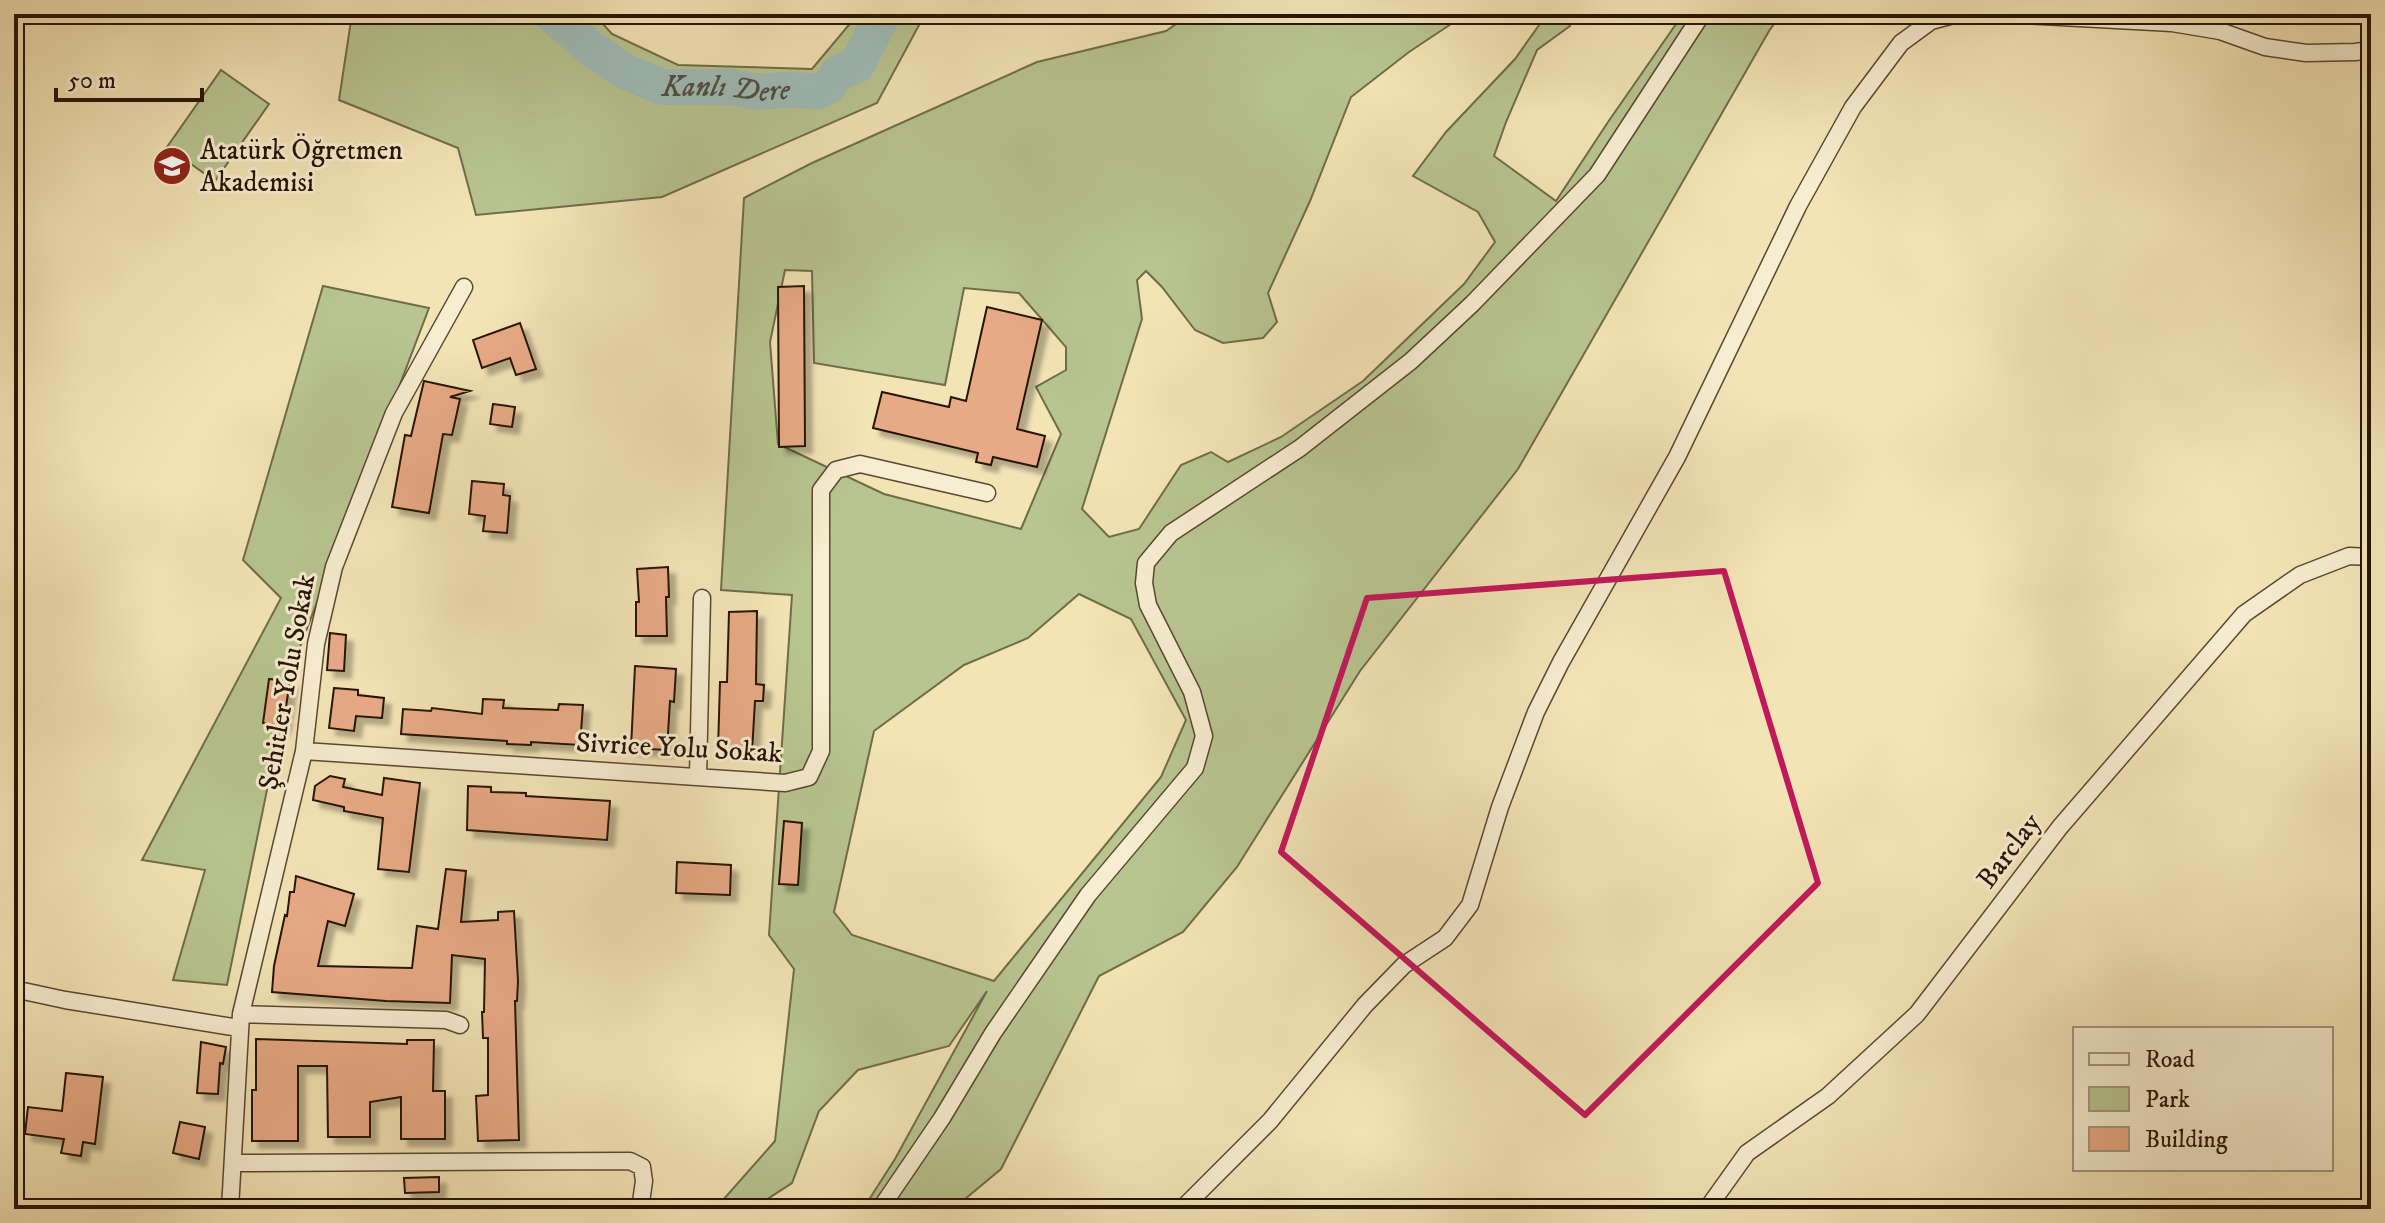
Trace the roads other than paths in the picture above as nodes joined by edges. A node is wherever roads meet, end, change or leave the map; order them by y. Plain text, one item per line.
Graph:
1 (1702, 14) edge
2 (1957, 14) edge
3 (2004, 14) edge
4 (2371, 50) edge
5 (464, 287) dead end
6 (987, 493) dead end
7 (2371, 557) edge
8 (702, 598) dead end
9 (304, 751) junction
10 (698, 777) junction
11 (14, 989) edge
12 (240, 1021) junction
13 (460, 1025) dead end
14 (233, 1163) junction
15 (230, 1209) edge
16 (640, 1209) edge
17 (880, 1209) edge
18 (1182, 1209) edge
19 (1707, 1209) edge

1 - 17 street
2 - 18 street
3 - 4 street
5 - 9 street, Şehitler Yolu Sokak
6 - 10 street, Sivrice Yolu Sokak
7 - 19 street, Barclay
8 - 10 street
9 - 10 street, Sivrice Yolu Sokak
9 - 12 street, Şehitler Yolu Sokak
11 - 12 street
12 - 13 street
12 - 14 street, Şehitler Yolu Sokak
14 - 15 street, Şehitler Yolu Sokak
14 - 16 street

